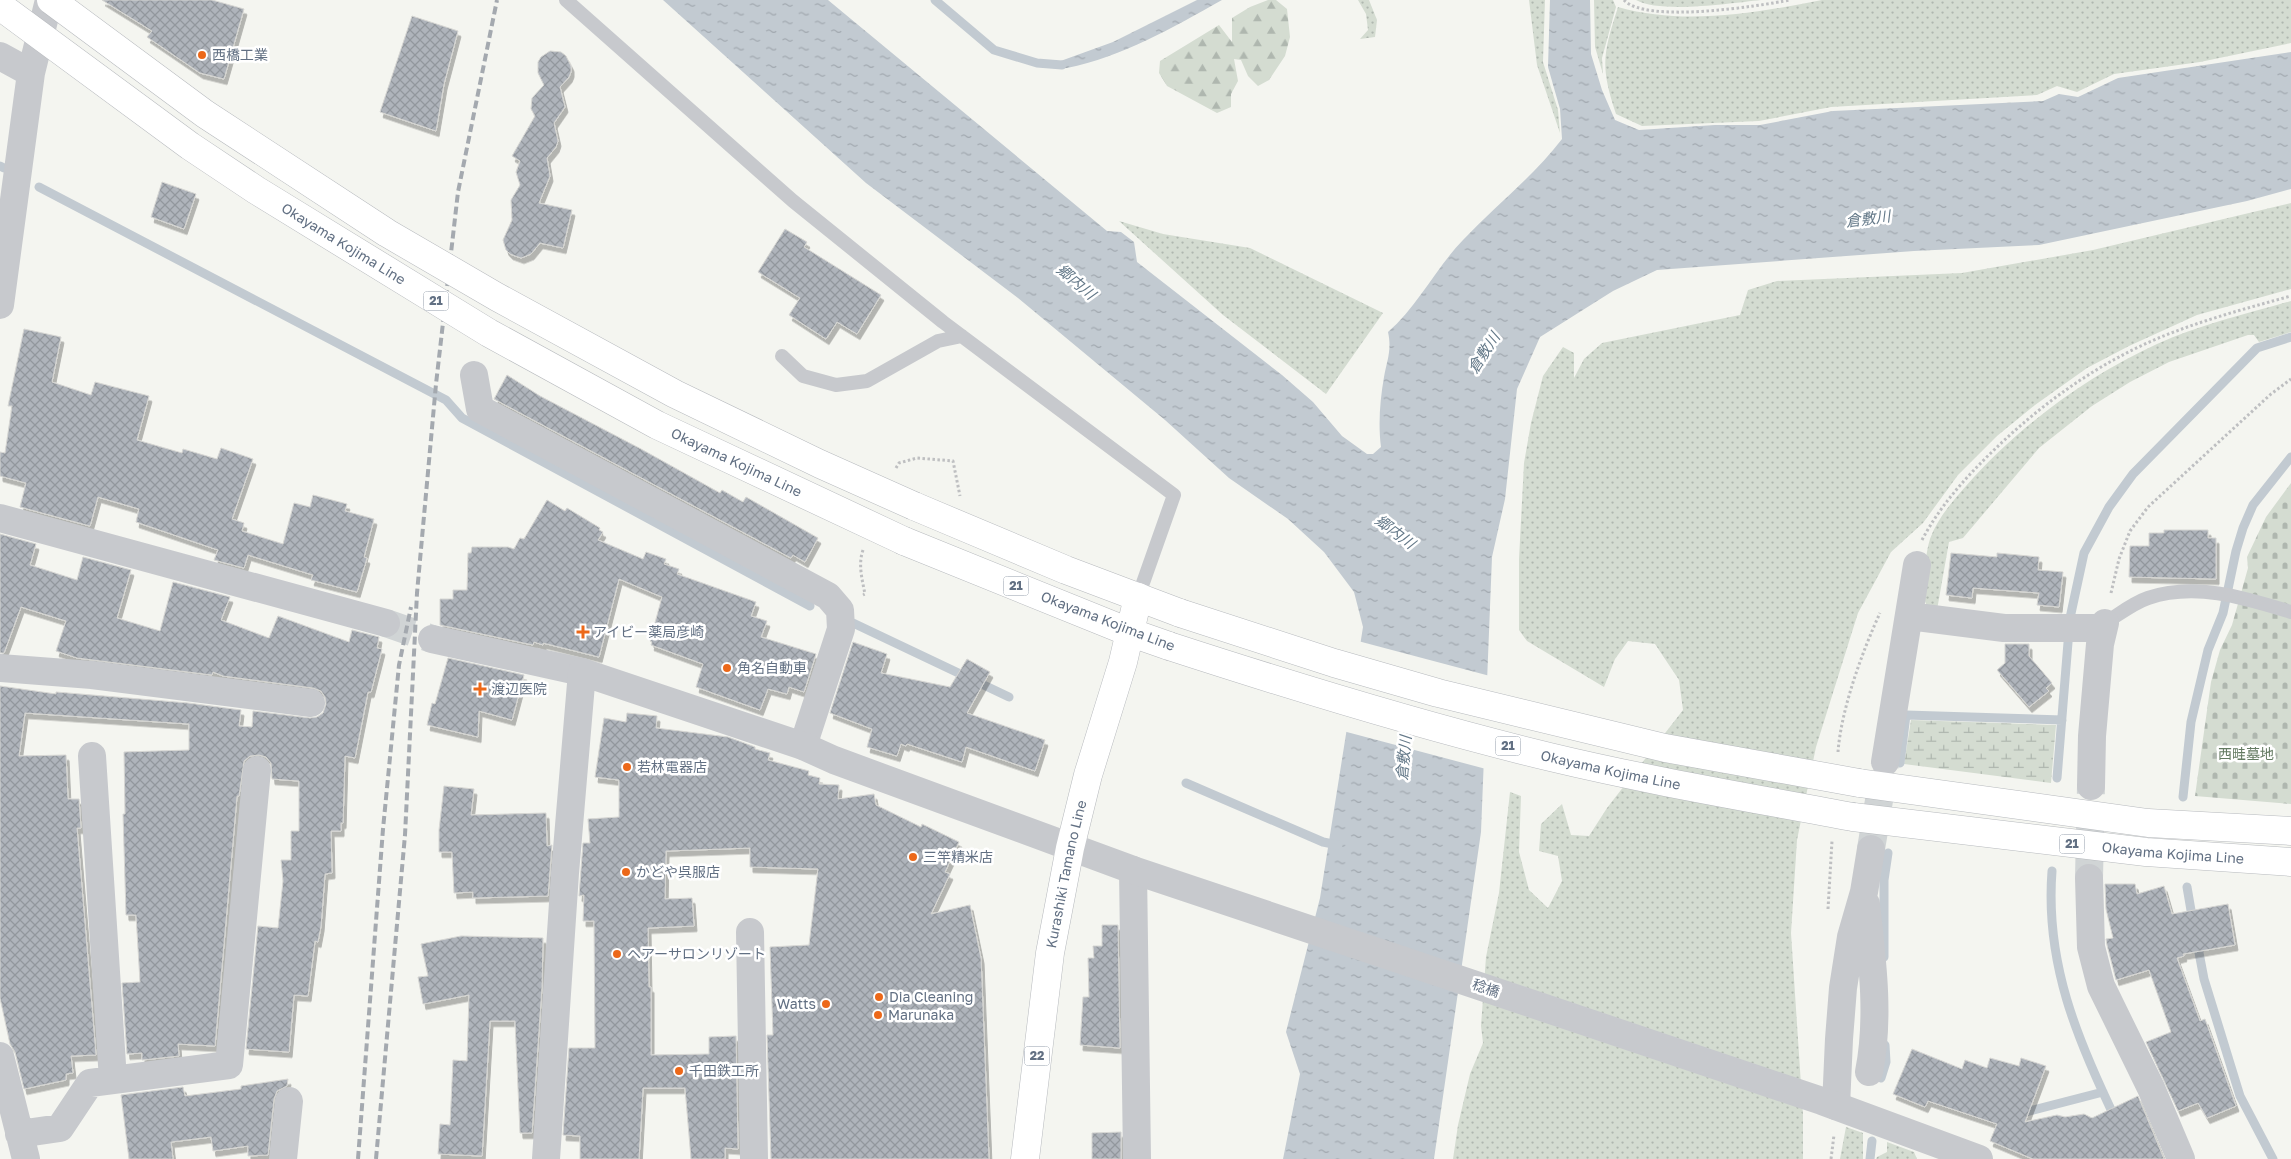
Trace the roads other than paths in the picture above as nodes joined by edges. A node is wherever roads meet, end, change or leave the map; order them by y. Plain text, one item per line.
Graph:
1 (50, 0) edge
2 (566, 0) edge
3 (0, 6) edge
4 (0, 56) edge
5 (31, 74) junction
6 (0, 305) edge
7 (962, 336) junction
8 (782, 356) dead end
9 (474, 374) dead end
10 (0, 518) edge
11 (1917, 565) road end
12 (1138, 597) junction
13 (2291, 612) edge
14 (1909, 616) junction
15 (386, 623) tunnel mouth
16 (2104, 626) junction
17 (1129, 632) junction
18 (432, 640) tunnel mouth
19 (0, 668) edge
20 (582, 672) junction
21 (311, 703) dead end
22 (803, 746) junction
23 (92, 756) dead end
24 (1885, 762) tunnel mouth
25 (257, 770) dead end
26 (2091, 786) tunnel mouth
27 (2291, 831) edge
28 (1070, 848) junction
29 (1871, 849) tunnel mouth
30 (2291, 862) edge
31 (1141, 873) junction
32 (2089, 878) tunnel mouth
33 (1864, 892) junction
34 (750, 932) dead end
35 (0, 1056) edge
36 (1869, 1072) dead end
37 (113, 1080) junction
38 (289, 1101) dead end
39 (1829, 1104) junction
40 (23, 1146) edge
41 (283, 1159) edge
42 (546, 1159) edge
43 (754, 1159) edge
44 (1025, 1159) edge
45 (1137, 1159) edge
46 (1979, 1159) edge
47 (2181, 1159) edge

1 - 5 street
1 - 12 main road, Okayama Kojima Line / 21, bridge
2 - 7 lane
3 - 17 main road, Okayama Kojima Line / 21, bridge
4 - 5 street
5 - 6 street
7 - 8 lane
7 - 12 lane
9 - 22 street
10 - 15 street
11 - 14 street
12 - 17 main road, Kurashiki Tamano Line / 22
12 - 27 main road, Okayama Kojima Line / 21, bridge
13 - 16 lane
14 - 16 street
14 - 24 street
16 - 26 street
17 - 28 main road, Kurashiki Tamano Line / 22
17 - 30 main road, Okayama Kojima Line / 21, bridge
18 - 20 street, 稔橋
19 - 21 street
20 - 22 street, 稔橋
20 - 42 street
22 - 28 street, 稔橋
23 - 37 street
25 - 37 street
28 - 31 street, 稔橋
28 - 44 main road, Kurashiki Tamano Line / 22
29 - 33 street
31 - 39 street, 稔橋
31 - 45 street
32 - 47 street
33 - 36 street
33 - 39 street
34 - 43 street
35 - 40 street
37 - 40 street
38 - 41 street
39 - 46 street, 稔橋

